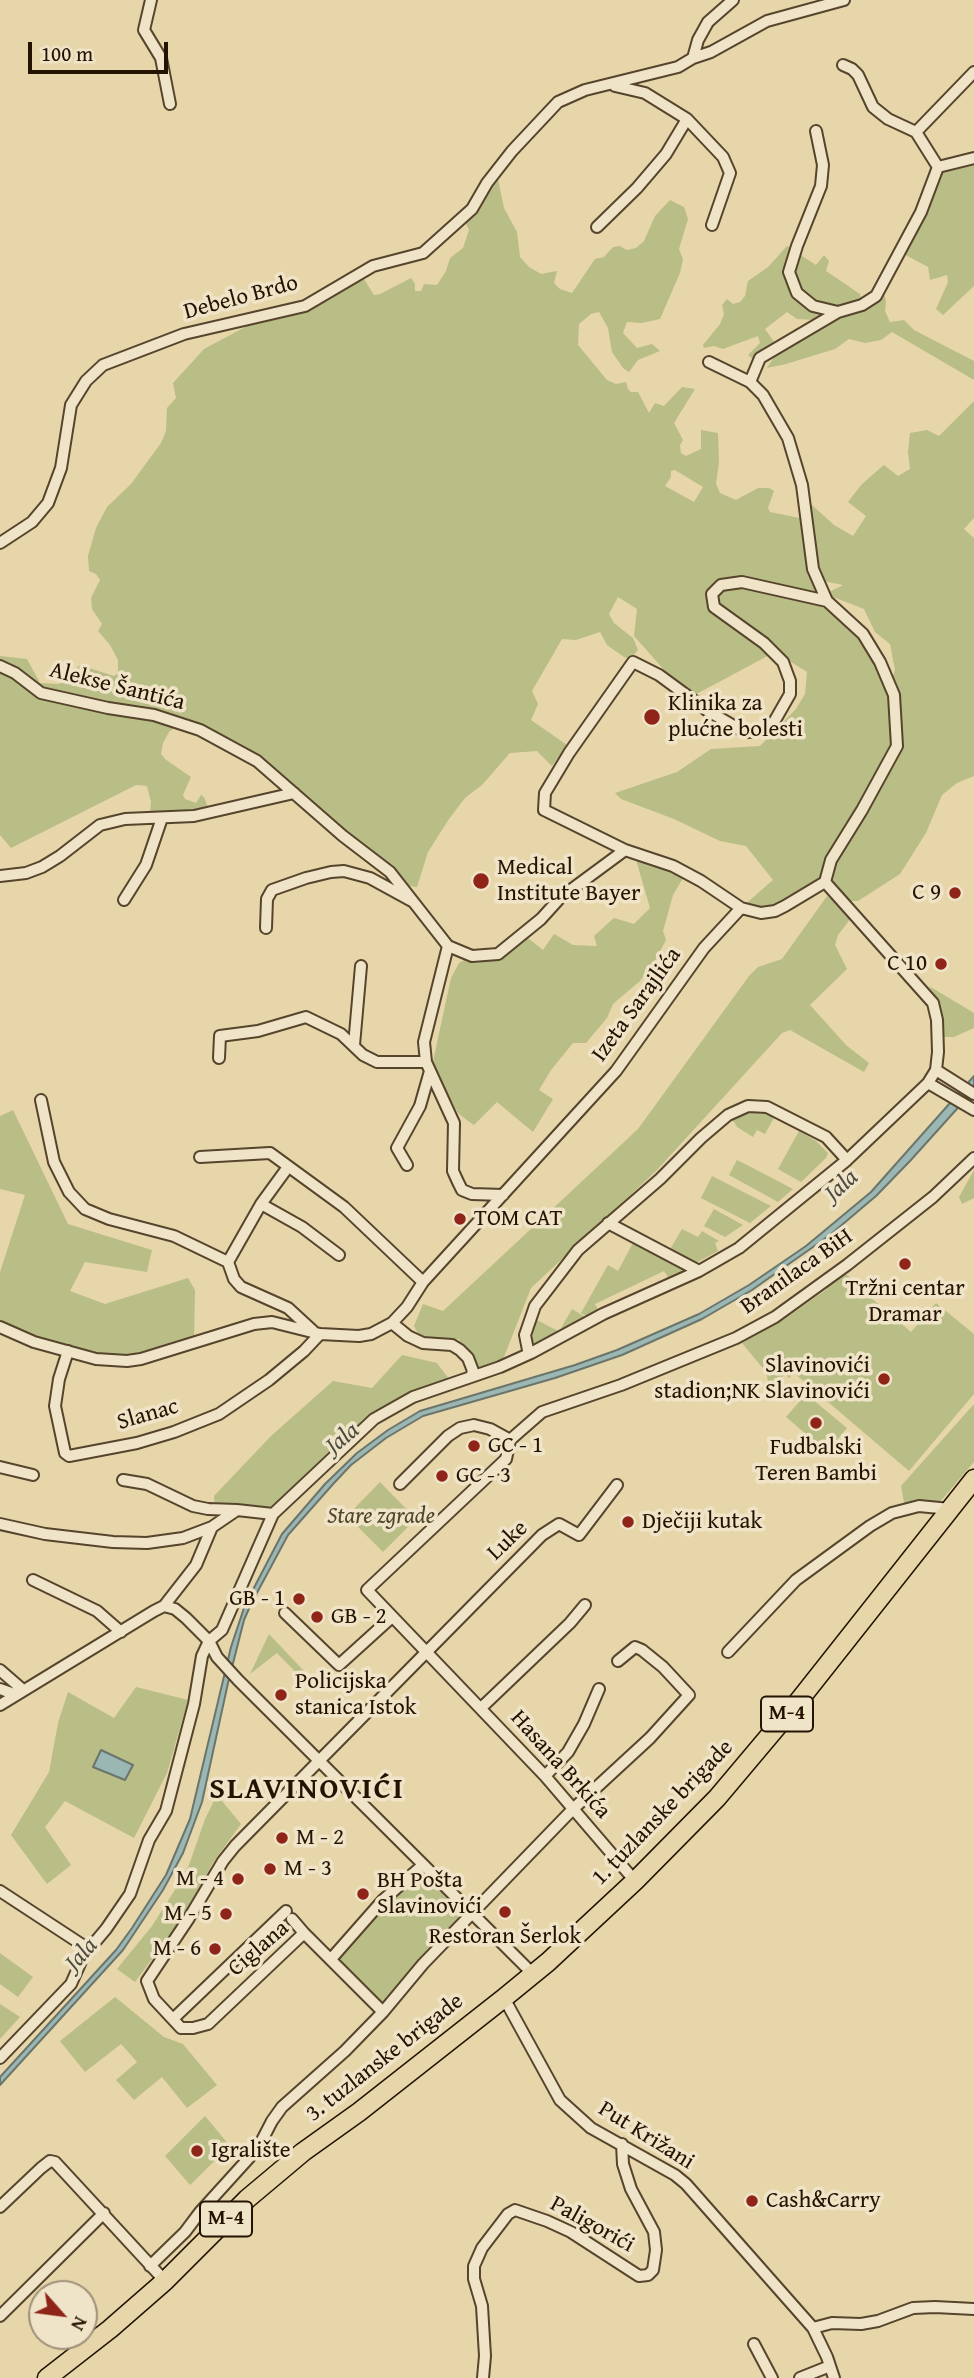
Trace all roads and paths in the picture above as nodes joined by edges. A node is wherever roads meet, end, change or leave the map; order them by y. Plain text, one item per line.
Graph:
1 (151, 0) edge
2 (733, 0) edge
3 (844, 0) edge
4 (693, 58) junction
5 (843, 65) dead end
6 (974, 72) edge
7 (612, 85) junction
8 (170, 104) dead end
9 (687, 119) junction
10 (816, 131) dead end
11 (916, 132) junction
12 (974, 159) edge
13 (938, 167) junction
14 (712, 225) dead end
15 (597, 228) dead end
16 (838, 312) junction
17 (709, 362) dead end
18 (750, 382) junction
19 (0, 543) edge
20 (827, 601) junction
21 (0, 666) edge
22 (294, 793) junction
23 (162, 818) junction
24 (625, 850) junction
25 (0, 876) edge
26 (825, 882) junction
27 (124, 900) dead end
28 (414, 902) junction
29 (741, 908) junction
30 (266, 928) dead end
31 (448, 946) junction
32 (361, 966) dead end
33 (354, 1045) junction
34 (219, 1058) dead end
35 (428, 1066) junction
36 (936, 1070) junction
37 (928, 1083) junction
38 (974, 1094) edge
39 (41, 1100) dead end
40 (974, 1110) edge
41 (200, 1157) dead end
42 (974, 1158) edge
43 (847, 1160) junction
44 (407, 1165) dead end
45 (288, 1167) junction
46 (503, 1195) junction
47 (261, 1204) junction
48 (608, 1223) junction
49 (339, 1255) dead end
50 (229, 1262) junction
51 (699, 1271) junction
52 (423, 1282) junction
53 (392, 1323) junction
54 (0, 1327) edge
55 (317, 1332) junction
56 (68, 1350) junction
57 (531, 1353) junction
58 (471, 1377) junction
59 (510, 1440) junction
60 (0, 1467) edge
61 (33, 1475) dead end
62 (974, 1479) edge
63 (122, 1480) dead end
64 (400, 1484) dead end
65 (617, 1485) dead end
66 (950, 1509) junction
67 (237, 1510) junction
68 (273, 1514) junction
69 (0, 1524) edge
70 (212, 1527) junction
71 (33, 1580) dead end
72 (367, 1590) joint
73 (585, 1605) dead end
74 (164, 1606) junction
75 (285, 1613) dead end
76 (392, 1617) junction
77 (121, 1632) junction
78 (209, 1642) junction
79 (427, 1651) junction
80 (728, 1651) dead end
81 (618, 1661) dead end
82 (0, 1670) edge
83 (0, 1689) edge
84 (599, 1689) dead end
85 (18, 1692) junction
86 (0, 1705) edge
87 (481, 1708) junction
88 (318, 1761) junction
89 (545, 1776) junction
90 (573, 1809) junction
91 (423, 1864) junction
92 (635, 1881) junction
93 (0, 1891) edge
94 (472, 1915) junction
95 (304, 1933) junction
96 (87, 1948) junction
97 (331, 1959) junction
98 (533, 1974) junction
99 (504, 1998) junction
100 (383, 2012) junction
101 (173, 2019) junction
102 (0, 2059) edge
103 (622, 2144) junction
104 (0, 2207) edge
105 (104, 2213) junction
106 (150, 2266) junction
107 (165, 2281) junction
108 (974, 2309) edge
109 (0, 2316) edge
110 (813, 2328) junction
111 (754, 2344) dead end
112 (830, 2366) junction
113 (47, 2378) edge
114 (483, 2378) edge
115 (772, 2378) edge
116 (800, 2378) edge
117 (834, 2378) edge

1 - 8 street
2 - 4 street
3 - 4 street, Debelo Brdo
4 - 7 street, Debelo Brdo
5 - 11 street
6 - 11 street
7 - 9 street, Debelo Brdo
7 - 19 street, Debelo Brdo
9 - 14 street, Debelo Brdo
9 - 15 street
10 - 16 street
11 - 13 street
12 - 13 street
13 - 16 street
16 - 18 street
17 - 18 street
18 - 20 street
20 - 24 street
20 - 26 street
21 - 22 street, Alekse Šantića
22 - 23 street
22 - 28 street, Alekse Šantića
23 - 25 street
23 - 27 street
24 - 29 street
24 - 31 street
26 - 29 street
26 - 36 street
28 - 30 street, Alekse Šantića
28 - 31 street, Alekse Šantića
29 - 46 street, Izeta Sarajlića
31 - 35 street
32 - 33 street
33 - 34 street
33 - 35 street
35 - 44 street
35 - 46 street
36 - 37 street
36 - 38 street
37 - 40 street
37 - 43 street
39 - 50 street
41 - 45 street
42 - 59 street, Branilaca BiH
43 - 48 street
43 - 51 street
45 - 47 street
45 - 52 street
46 - 52 street, Izeta Sarajlića
47 - 49 street
47 - 50 street
48 - 51 street
48 - 57 street
50 - 55 street
51 - 57 street
52 - 53 street
53 - 55 street
53 - 58 street
54 - 56 street
55 - 56 street
55 - 56 street, Slanac
57 - 58 street
58 - 68 street
59 - 64 street
59 - 72 street, Branilaca BiH
60 - 61 street
62 - 66 main road, 1. tuzlanske brigade / M-4
63 - 67 street
65 - 79 street, Luke
66 - 80 street
66 - 92 main road, 1. tuzlanske brigade / M-4
67 - 68 street
67 - 70 street
68 - 78 street
69 - 70 street
70 - 74 street
71 - 77 street
72 - 76 street, Hasana Brkića
73 - 87 street, Hasana Brkića
74 - 77 street
74 - 78 street
75 - 76 street
76 - 79 street, Hasana Brkića
77 - 85 street
78 - 88 street
78 - 96 street
79 - 87 street, Hasana Brkića
79 - 88 street
81 - 90 street
82 - 85 street
83 - 85 street
84 - 89 street
85 - 86 street
87 - 89 street, Hasana Brkića
88 - 91 street
88 - 101 street
89 - 90 street, Hasana Brkića
90 - 92 street, Hasana Brkića
90 - 94 street
91 - 94 street
91 - 97 street
92 - 98 main road, 1. tuzlanske brigade / M-4
93 - 96 street
94 - 98 street
94 - 100 street
95 - 97 street, Ciglana
95 - 101 street, Ciglana
95 - 101 street, Ciglana
96 - 102 street
97 - 100 street, Ciglana
98 - 99 main road, 3. tuzlanske brigade / M-4
99 - 103 street, Put Križani
99 - 107 main road, 3. tuzlanske brigade / M-4
100 - 106 street
103 - 110 street, Put Križani
103 - 114 street, Paligorići
104 - 105 street
105 - 106 street
105 - 109 street
106 - 107 street
107 - 113 main road, 3. tuzlanske brigade / M-4
108 - 110 street
110 - 112 street, Put Križani
111 - 115 street
112 - 116 street
112 - 117 street, Put Križani

